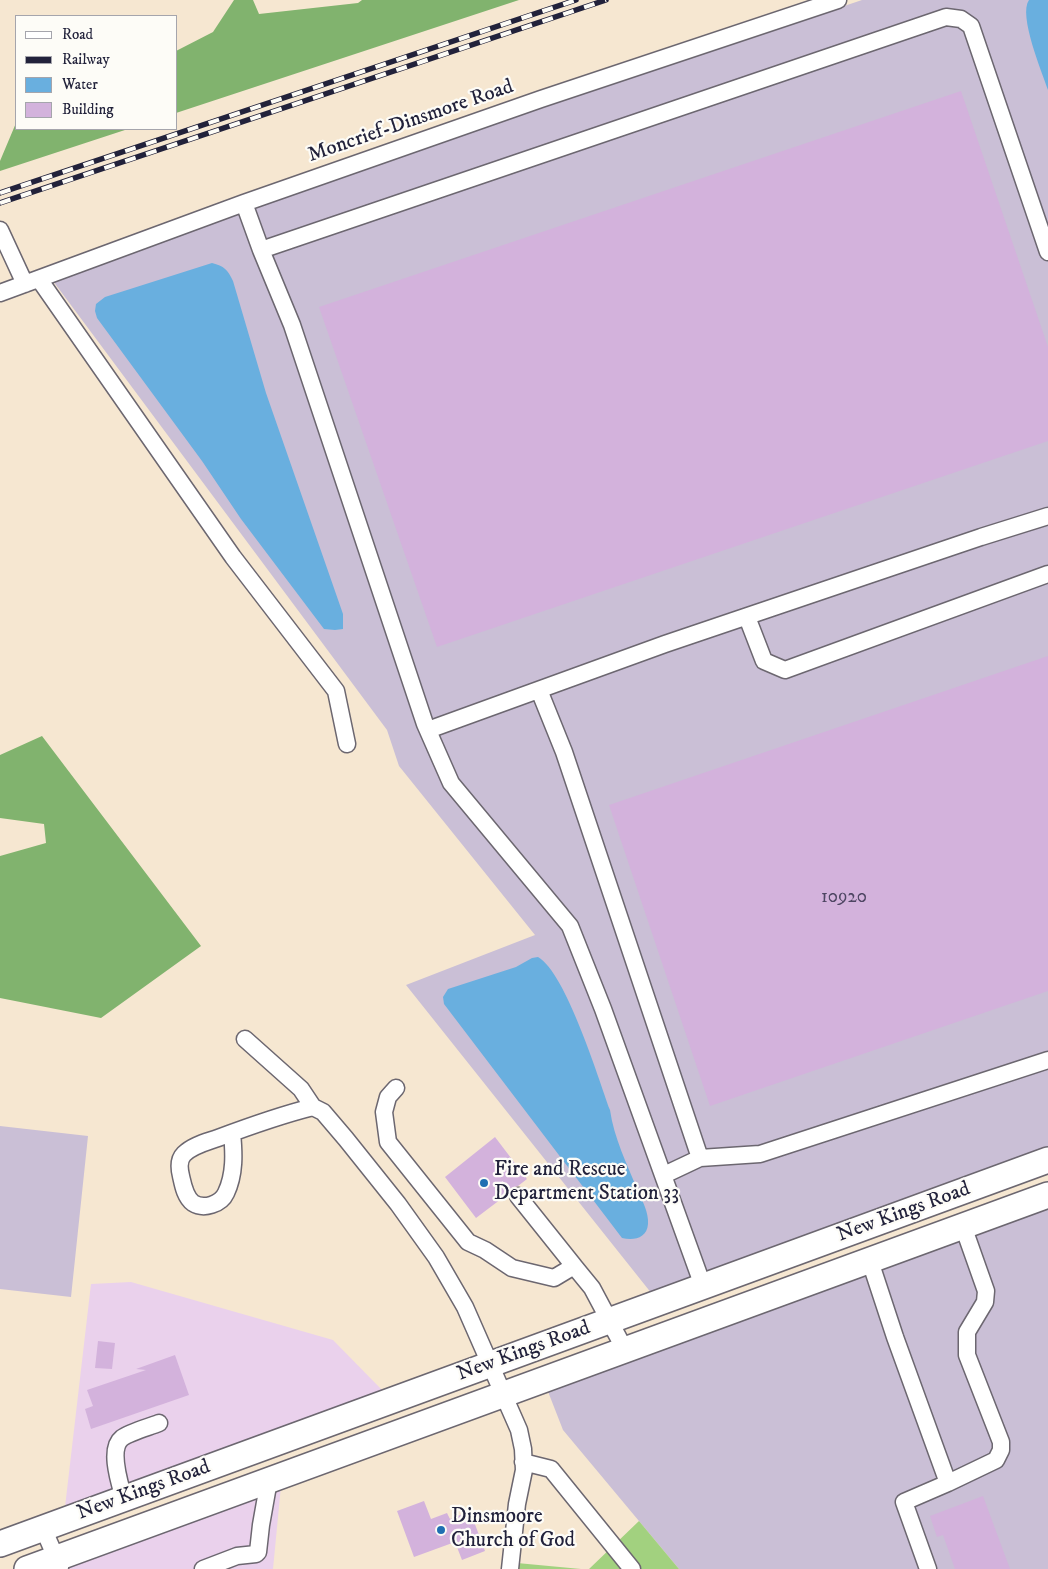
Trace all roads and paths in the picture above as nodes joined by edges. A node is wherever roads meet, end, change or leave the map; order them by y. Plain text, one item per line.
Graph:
1 (838, 0) edge
2 (244, 204) junction
3 (0, 230) edge
4 (261, 250) junction
5 (1048, 252) edge
6 (32, 282) junction
7 (0, 293) edge
8 (1048, 516) edge
9 (1048, 574) edge
10 (747, 617) junction
11 (539, 690) junction
12 (428, 730) junction
13 (348, 744) dead end
14 (245, 1039) dead end
15 (1048, 1060) edge
16 (396, 1088) dead end
17 (313, 1107) junction
18 (232, 1133) junction
19 (700, 1158) junction
20 (1048, 1160) edge
21 (664, 1175) junction
22 (1048, 1195) edge
23 (518, 1196) dead end
24 (963, 1226) junction
25 (870, 1260) junction
26 (574, 1266) junction
27 (703, 1286) junction
28 (608, 1321) junction
29 (625, 1350) junction
30 (489, 1365) junction
31 (503, 1395) junction
32 (159, 1423) dead end
33 (523, 1462) junction
34 (270, 1480) junction
35 (948, 1483) junction
36 (124, 1498) junction
37 (44, 1528) junction
38 (0, 1544) edge
39 (58, 1564) edge
40 (27, 1569) edge
41 (203, 1569) edge
42 (510, 1569) edge
43 (632, 1569) edge
44 (928, 1569) edge

1 - 2 street, Moncrief-Dinsmore Road
2 - 4 street
2 - 6 street, Moncrief-Dinsmore Road
3 - 6 street
4 - 5 street
4 - 12 street
6 - 7 street, Moncrief-Dinsmore Road
6 - 13 street
8 - 10 street
9 - 10 street
10 - 11 street
11 - 12 street
11 - 19 street
12 - 21 street
14 - 17 street
15 - 19 street
16 - 26 street
17 - 18 street
17 - 30 street
18 - 18 street
19 - 21 street
20 - 27 highway, New Kings Road
21 - 27 street
22 - 24 highway, New Kings Road
23 - 26 street
24 - 25 highway, New Kings Road
24 - 35 street
25 - 29 highway, New Kings Road
25 - 35 street
26 - 28 street
27 - 28 highway, New Kings Road
28 - 29 street
28 - 30 highway, New Kings Road
29 - 31 highway, New Kings Road
30 - 31 street
30 - 36 highway, New Kings Road
31 - 33 street
31 - 34 highway, New Kings Road
32 - 36 street
33 - 42 street
33 - 43 street
34 - 39 highway, New Kings Road
34 - 41 street
35 - 44 street
36 - 37 highway, New Kings Road
37 - 38 highway, New Kings Road
37 - 39 street
39 - 40 highway, New Kings Road

